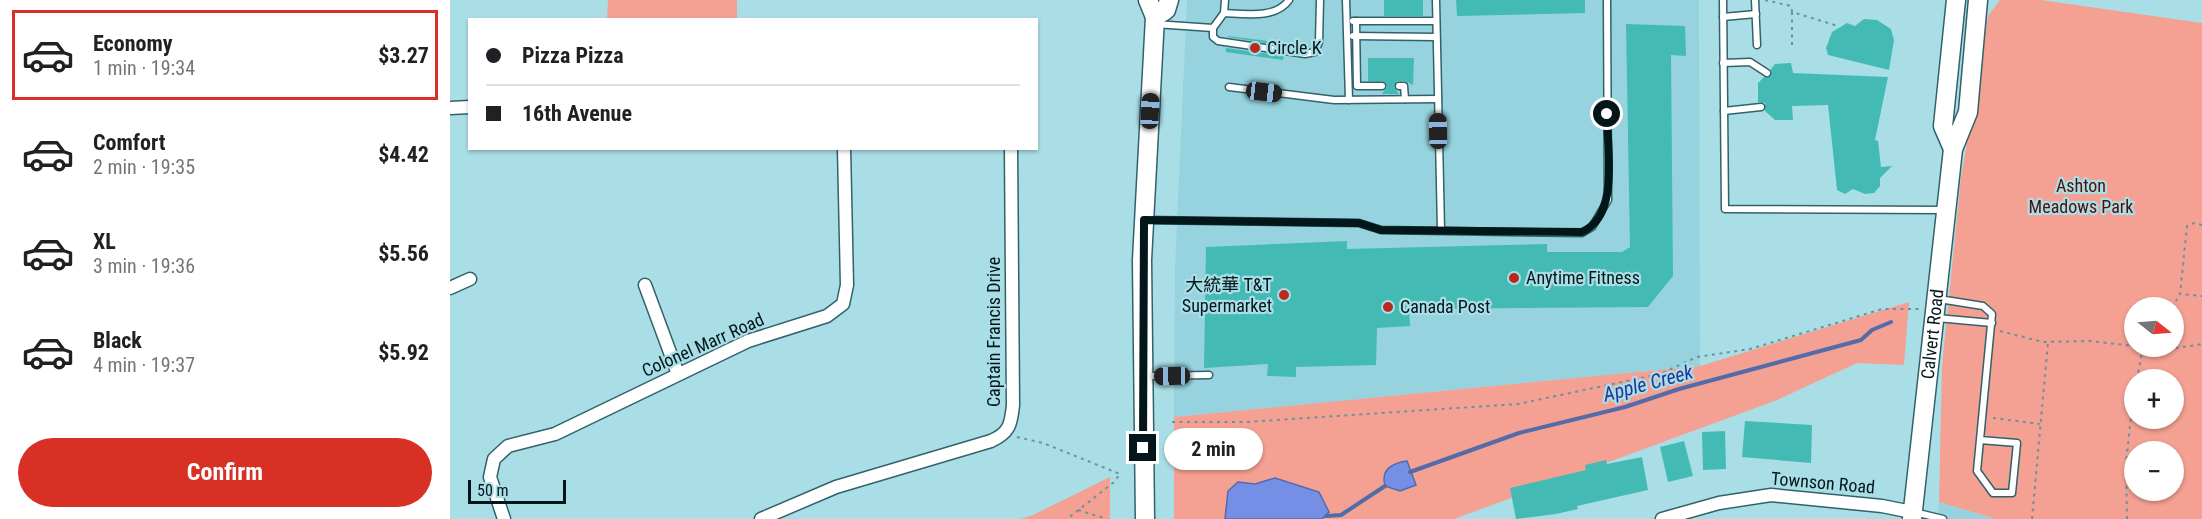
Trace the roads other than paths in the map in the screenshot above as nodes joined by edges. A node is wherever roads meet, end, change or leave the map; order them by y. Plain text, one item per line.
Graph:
1 (1169, 0) edge
2 (1225, 0) edge
3 (1289, 0) edge
4 (1320, 0) edge
5 (1346, 0) edge
6 (1436, 0) edge
7 (1606, 0) edge
8 (1723, 0) edge
9 (1755, 0) edge
10 (1956, 0) edge
11 (1978, 0) edge
12 (1152, 13) edge
13 (1224, 13) junction
14 (1756, 15) junction
15 (1723, 18) junction
16 (1347, 21) junction
17 (1356, 21) junction
18 (1436, 21) junction
19 (1213, 28) junction
20 (1347, 36) junction
21 (1356, 36) junction
22 (1437, 37) junction
23 (1757, 45) dead end
24 (1723, 63) junction
25 (1767, 73) dead end
26 (1382, 86) dead end
27 (1399, 86) dead end
28 (1228, 87) dead end
29 (1404, 99) junction
30 (1438, 99) junction
31 (1349, 100) junction
32 (468, 107) edge
33 (1761, 107) dead end
34 (450, 108) edge
35 (1724, 111) junction
36 (1953, 149) junction
37 (844, 150) edge
38 (1011, 150) edge
39 (1946, 210) junction
40 (1144, 220) junction
41 (1441, 230) junction
42 (470, 279) dead end
43 (645, 285) dead end
44 (450, 288) edge
45 (1935, 309) junction
46 (1992, 326) junction
47 (678, 374) junction
48 (1209, 375) dead end
49 (1142, 376) junction
50 (1980, 440) junction
51 (1912, 516) edge
52 (1669, 518) edge
53 (504, 519) edge
54 (761, 519) edge
55 (1145, 519) edge
56 (1943, 519) edge

1 - 12 street
2 - 13 lane
3 - 13 lane
4 - 19 lane
5 - 16 lane
6 - 18 lane
7 - 41 lane
8 - 15 lane
9 - 14 lane
10 - 36 street, Calvert Road
11 - 36 street, Calvert Road
12 - 19 lane
12 - 40 street
13 - 19 lane
14 - 15 lane
14 - 23 lane
15 - 24 lane
16 - 17 lane
16 - 20 lane
17 - 18 lane
17 - 21 lane
18 - 22 lane
20 - 21 lane
20 - 31 lane
21 - 22 lane
21 - 26 lane
22 - 30 lane
24 - 25 lane
24 - 35 lane
27 - 29 lane
28 - 31 lane
29 - 30 lane
29 - 31 lane
30 - 41 lane
32 - 34 street
33 - 35 lane
35 - 39 lane
36 - 39 street, Calvert Road
37 - 47 street, Colonel Marr Road
38 - 54 street, Captain Francis Drive
39 - 45 street, Calvert Road
40 - 41 lane
40 - 49 street
42 - 44 street
43 - 47 street
45 - 46 lane
45 - 46 lane
45 - 51 street, Calvert Road
46 - 50 lane
47 - 53 street, Colonel Marr Road
48 - 49 lane
49 - 55 street
50 - 50 lane
51 - 52 street, Townson Road
51 - 56 lane

